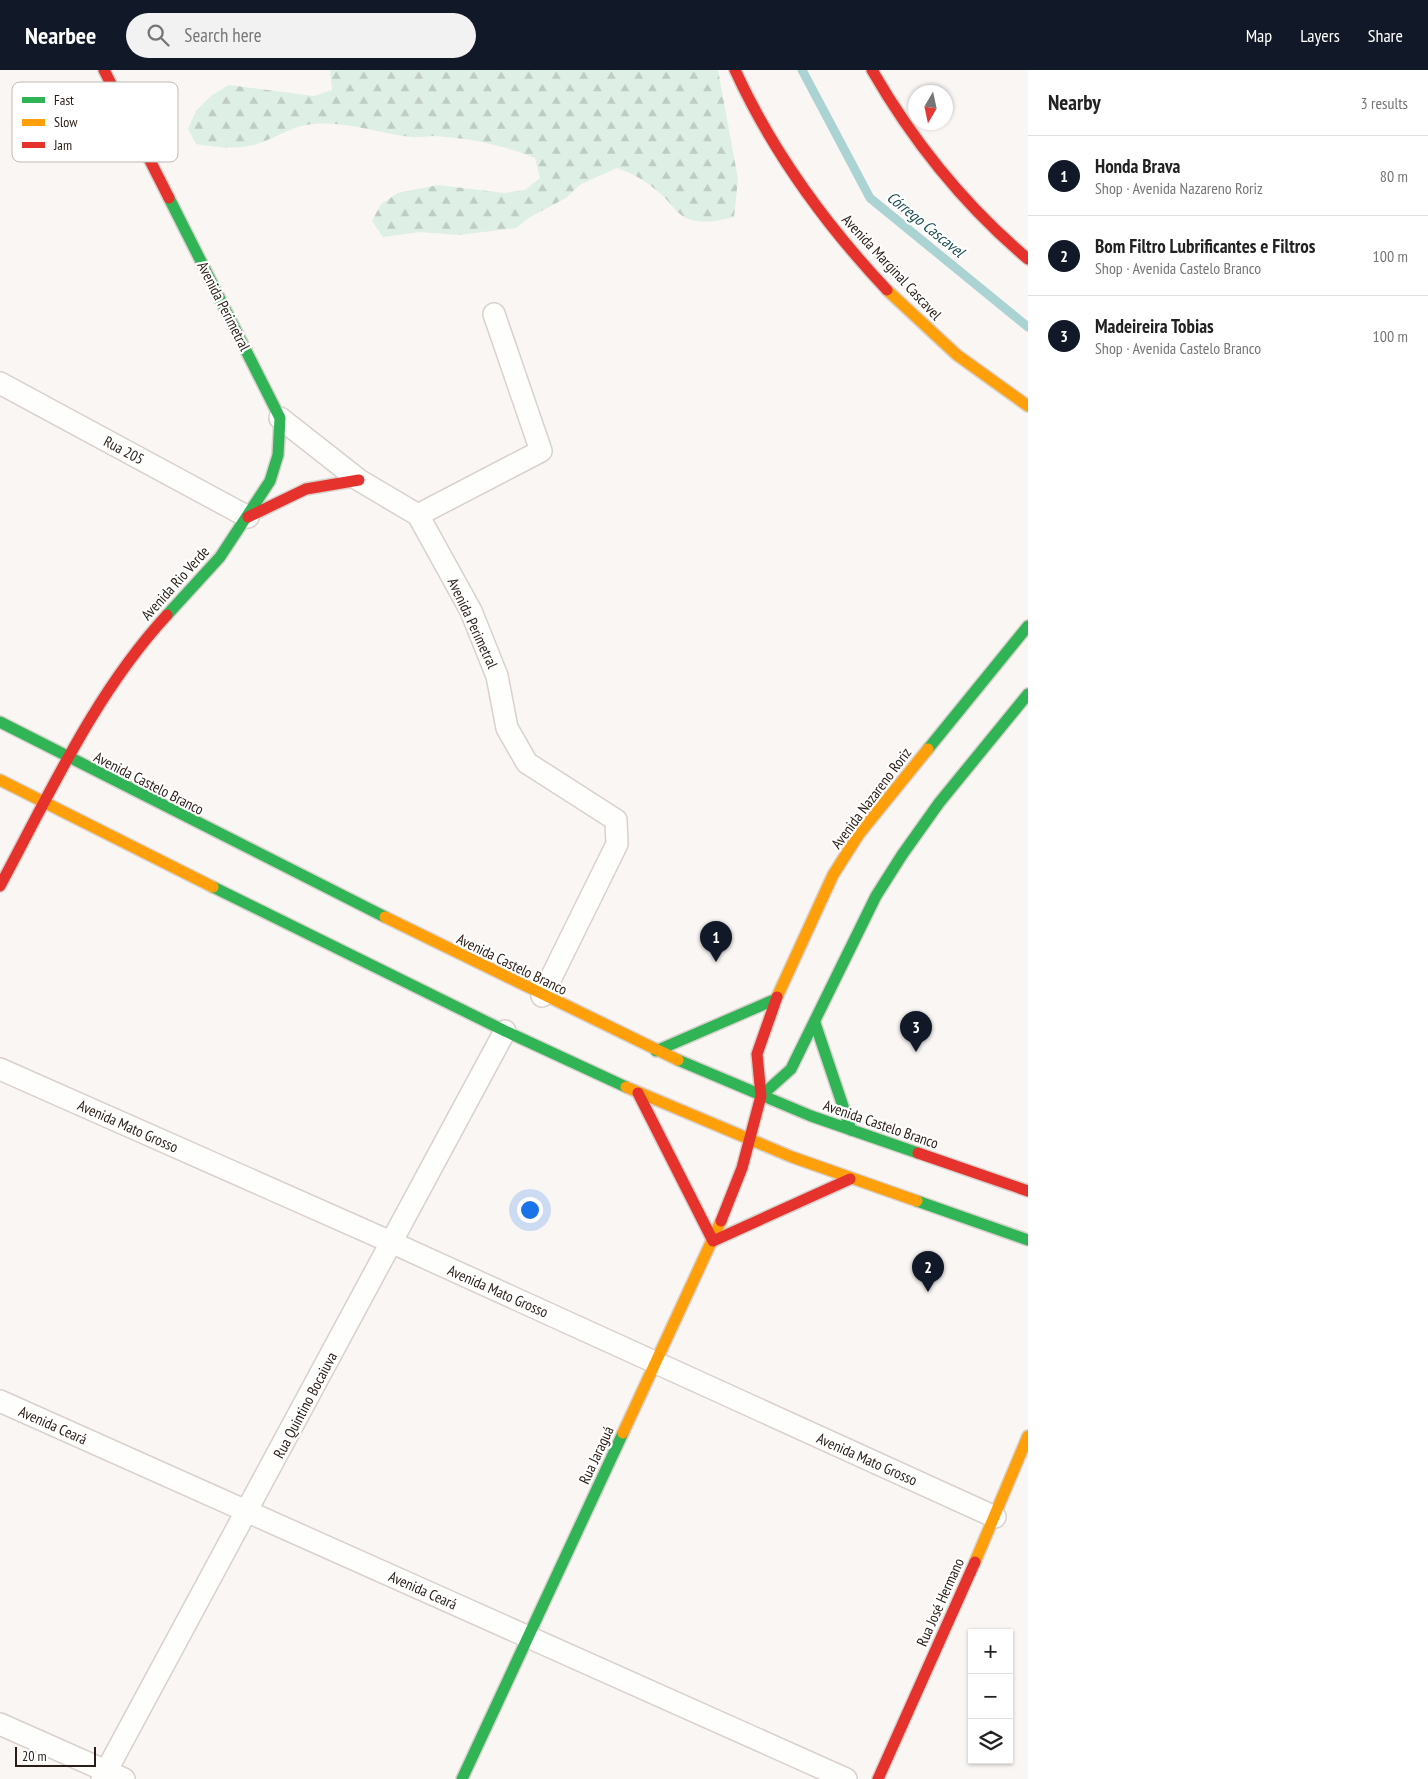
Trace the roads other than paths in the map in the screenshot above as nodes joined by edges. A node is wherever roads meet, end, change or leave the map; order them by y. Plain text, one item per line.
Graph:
1 (104, 70) edge
2 (735, 70) edge
3 (872, 70) edge
4 (110, 82) edge
5 (151, 162) edge
6 (1028, 260) edge
7 (494, 314) dead end
8 (0, 383) edge
9 (1028, 406) edge
10 (280, 418) junction
11 (359, 480) junction
12 (418, 515) junction
13 (248, 517) junction
14 (1028, 626) edge
15 (1028, 694) edge
16 (0, 722) edge
17 (68, 758) junction
18 (0, 780) edge
19 (44, 804) junction
20 (0, 886) edge
21 (542, 996) junction
22 (776, 999) junction
23 (815, 1023) junction
24 (505, 1031) junction
25 (656, 1051) junction
26 (0, 1069) edge
27 (638, 1093) junction
28 (761, 1096) junction
29 (851, 1130) junction
30 (750, 1140) junction
31 (850, 1179) junction
32 (1028, 1191) edge
33 (1028, 1240) edge
34 (713, 1241) junction
35 (393, 1243) junction
36 (655, 1362) junction
37 (0, 1401) edge
38 (1028, 1436) edge
39 (247, 1512) junction
40 (995, 1516) junction
41 (528, 1637) junction
42 (0, 1724) edge
43 (111, 1776) edge
44 (462, 1779) edge
45 (846, 1779) edge
46 (878, 1779) edge

1 - 4 main road, Avenida Perimetral
2 - 9 main road, Avenida Marginal Cascavel
3 - 6 main road
5 - 10 main road, Avenida Perimetral
7 - 12 street
8 - 13 street, Rua 205
10 - 11 street, Avenida Perimetral
10 - 13 main road, Avenida Rio Verde
11 - 12 street, Avenida Perimetral
11 - 13 main road
12 - 21 street, Avenida Perimetral
13 - 17 main road, Avenida Rio Verde
14 - 22 main road, Avenida Nazareno Roriz
15 - 23 main road
16 - 17 main road, Avenida Castelo Branco
17 - 19 main road, Avenida Rio Verde
17 - 21 main road, Avenida Castelo Branco
18 - 19 main road
19 - 20 main road, Avenida Rio Verde
19 - 24 main road
21 - 25 main road, Avenida Castelo Branco
22 - 25 main road
22 - 28 main road, Avenida Nazareno Roriz
23 - 28 main road
23 - 29 main road
24 - 27 main road
24 - 35 street, Rua Quintino Bocaiuva
25 - 28 main road, Avenida Castelo Branco
26 - 35 street, Avenida Mato Grosso
27 - 30 main road
27 - 34 main road
28 - 29 main road, Avenida Castelo Branco
28 - 30 main road, Avenida Nazareno Roriz
29 - 32 main road, Avenida Castelo Branco
30 - 31 main road
30 - 34 main road, Rua Jaraguá
31 - 33 main road
31 - 34 main road
34 - 36 main road, Rua Jaraguá
35 - 36 street, Avenida Mato Grosso
35 - 39 street, Rua Quintino Bocaiuva
36 - 40 street, Avenida Mato Grosso
36 - 41 main road, Rua Jaraguá
37 - 39 street, Avenida Ceará
38 - 40 main road, Rua José Hermano
39 - 41 street, Avenida Ceará
39 - 43 street, Rua Quintino Bocaiuva
40 - 46 main road, Rua José Hermano
41 - 44 main road, Rua Jaraguá
41 - 45 street, Avenida Ceará
42 - 43 street

